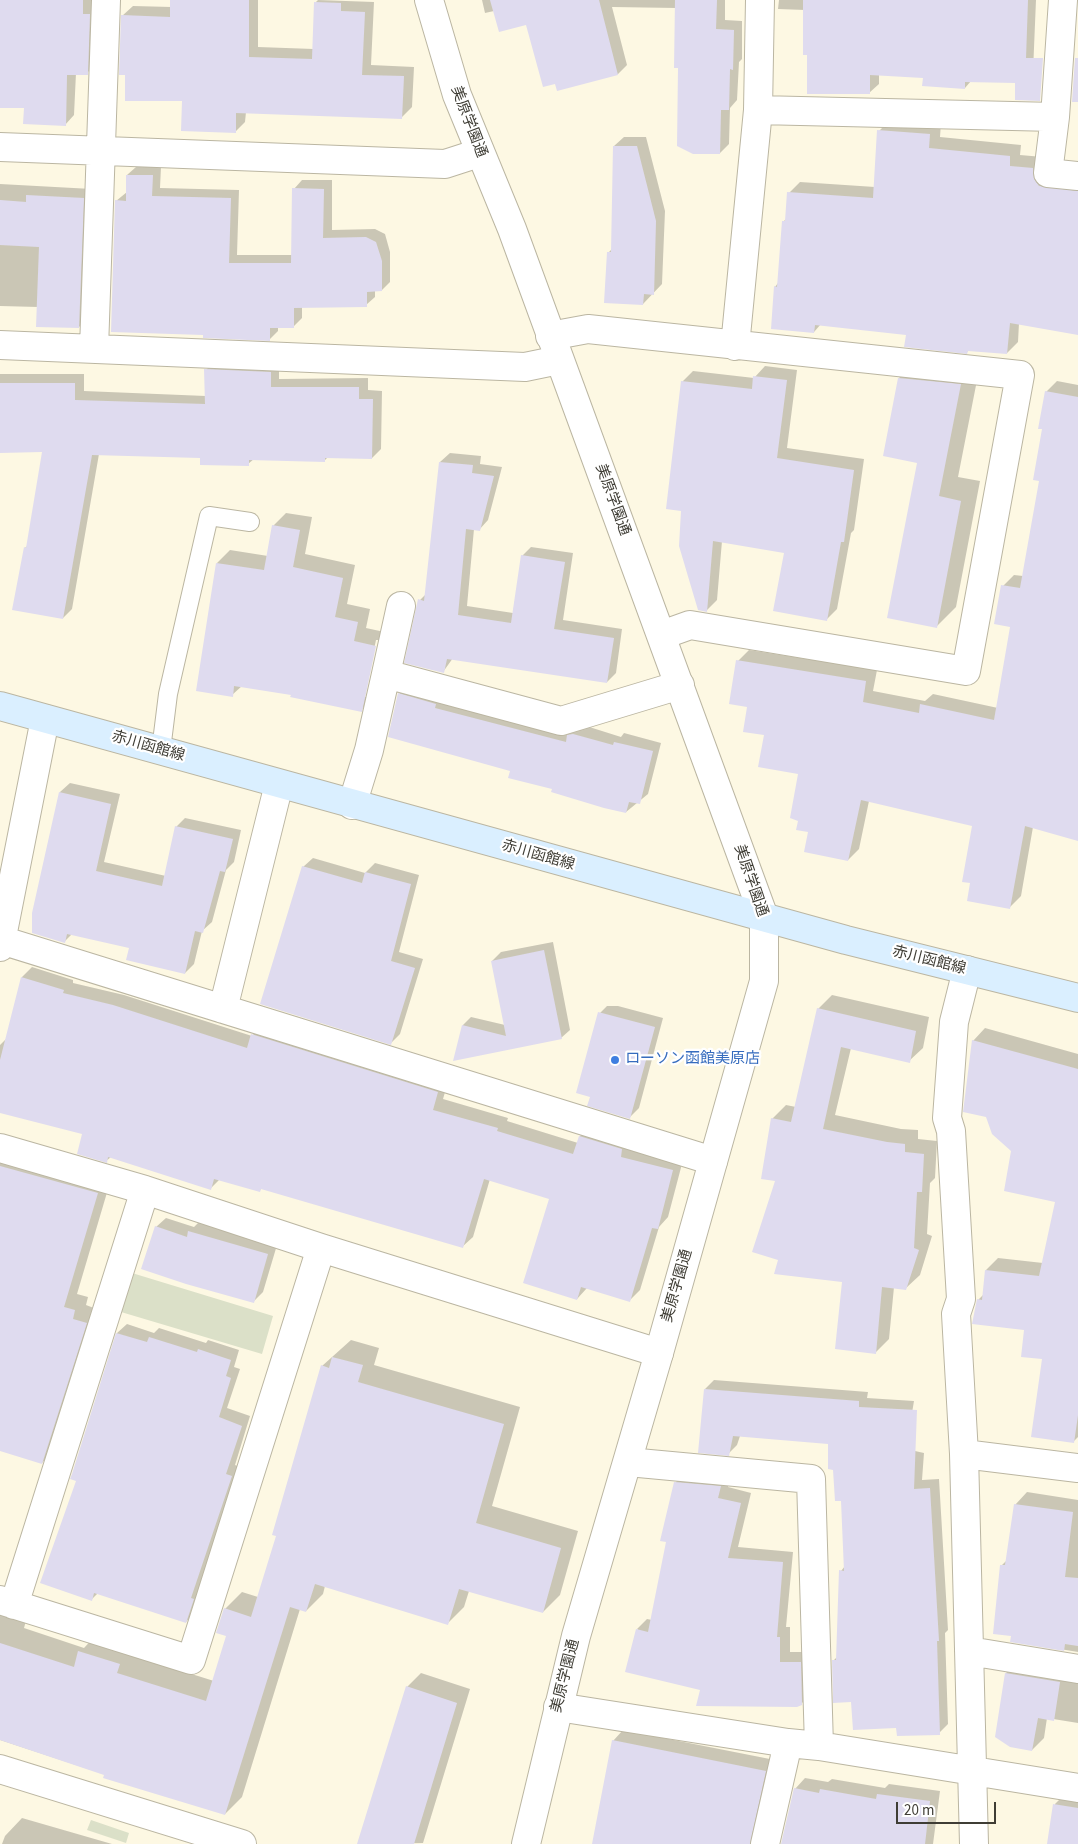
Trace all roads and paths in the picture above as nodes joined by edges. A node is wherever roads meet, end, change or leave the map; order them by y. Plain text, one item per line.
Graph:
1 (106, 0) edge
2 (429, 0) edge
3 (760, 0) edge
4 (1063, 0) edge
5 (758, 110) junction
6 (1055, 117) junction
7 (0, 147) edge
8 (101, 150) junction
9 (479, 153) junction
10 (1078, 176) edge
11 (0, 345) edge
12 (735, 346) junction
13 (555, 348) junction
14 (94, 349) junction
15 (250, 522) dead end
16 (401, 606) dead end
17 (662, 635) junction
18 (386, 674) junction
19 (680, 686) junction
20 (0, 706) edge
21 (45, 719) junction
22 (161, 750) junction
23 (279, 784) junction
24 (352, 804) junction
25 (764, 917) junction
26 (1, 944) edge
27 (967, 970) junction
28 (1078, 998) edge
29 (223, 1009) junction
30 (0, 1148) edge
31 (713, 1161) junction
32 (145, 1190) junction
33 (322, 1248) junction
34 (659, 1353) junction
35 (964, 1454) junction
36 (628, 1462) junction
37 (1078, 1468) edge
38 (7, 1603) edge
39 (969, 1651) junction
40 (1078, 1669) edge
41 (558, 1707) junction
42 (788, 1743) junction
43 (819, 1746) junction
44 (0, 1769) edge
45 (973, 1771) junction
46 (1078, 1788) edge
47 (242, 1844) edge
48 (526, 1844) edge
49 (766, 1844) edge
50 (974, 1844) edge

1 - 8 street
2 - 9 street, 美原学園通
3 - 5 street
4 - 6 street
5 - 6 street
5 - 12 street
6 - 10 street
7 - 8 street
8 - 9 street
8 - 14 street
9 - 13 street, 美原学園通
11 - 14 street
12 - 13 street
12 - 17 street
13 - 14 street
13 - 17 street, 美原学園通
15 - 22 lane
16 - 18 street
17 - 19 street, 美原学園通
18 - 19 street
18 - 24 street
19 - 25 street, 美原学園通
20 - 21 main road, 赤川函館線
21 - 22 main road, 赤川函館線
21 - 26 street
22 - 23 main road, 赤川函館線
23 - 24 main road, 赤川函館線
23 - 29 street
24 - 25 main road, 赤川函館線
25 - 27 main road, 赤川函館線
25 - 31 street, 美原学園通
26 - 29 street
27 - 28 main road, 赤川函館線
27 - 35 street
29 - 31 street
30 - 32 street
31 - 34 street, 美原学園通
32 - 33 street
32 - 38 street
33 - 34 street
33 - 38 street
34 - 36 street, 美原学園通
35 - 37 street
35 - 39 street
36 - 41 street, 美原学園通
36 - 43 street
39 - 40 street
39 - 45 street
41 - 42 street
41 - 48 street, 美原学園通
42 - 43 street
42 - 49 street
43 - 45 street
44 - 47 street
45 - 46 street
45 - 50 street

